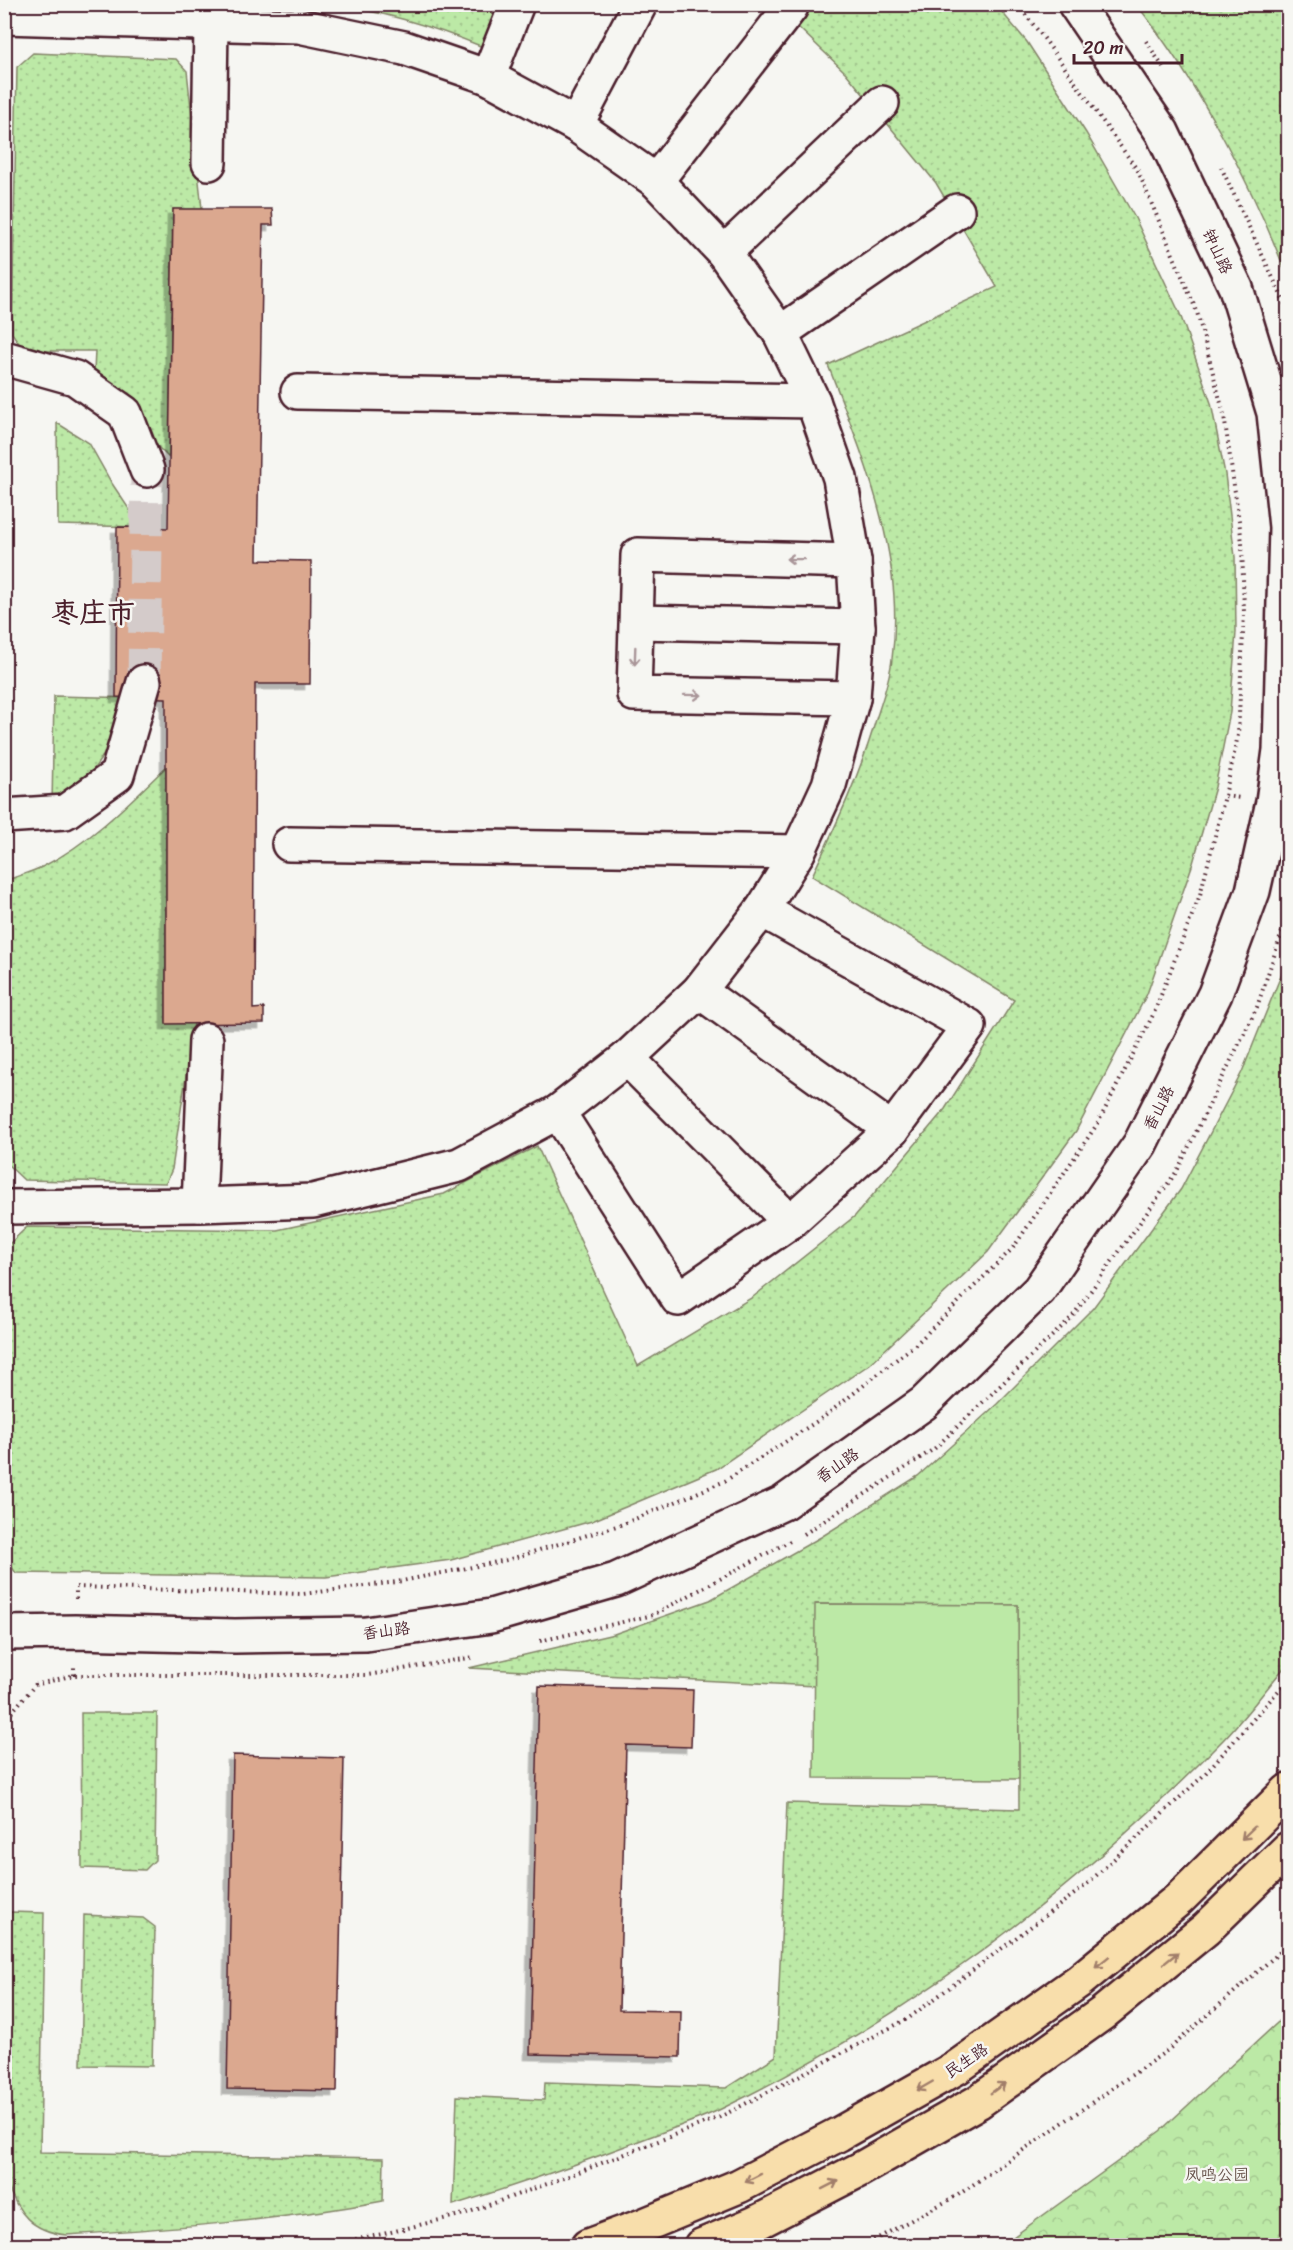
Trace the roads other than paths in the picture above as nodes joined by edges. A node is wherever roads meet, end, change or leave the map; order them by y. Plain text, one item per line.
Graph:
1 (518, 4) edge
2 (640, 4) edge
3 (1075, 4) edge
4 (791, 7) dead end
5 (4, 17) edge
6 (210, 23) junction
7 (488, 77) junction
8 (882, 103) dead end
9 (576, 125) junction
10 (209, 163) dead end
11 (656, 181) junction
12 (957, 211) dead end
13 (724, 253) junction
14 (780, 333) junction
15 (4, 358) edge
16 (298, 392) dead end
17 (813, 401) junction
18 (147, 470) tunnel mouth
19 (854, 561) junction
20 (637, 622) junction
21 (858, 627) junction
22 (144, 682) tunnel mouth
23 (853, 698) junction
24 (1280, 750) joint
25 (4, 816) edge
26 (289, 844) dead end
27 (798, 852) junction
28 (762, 910) junction
29 (699, 991) junction
30 (206, 1040) dead end
31 (627, 1059) junction
32 (558, 1112) junction
33 (892, 1130) junction
34 (199, 1205) junction
35 (4, 1207) edge
36 (790, 1222) junction
37 (4, 1633) edge
38 (1288, 1791) edge
39 (1288, 1849) edge
40 (588, 2246) edge
41 (701, 2246) edge

1 - 7 street
2 - 9 street
3 - 24 street, 钟山路
4 - 11 street
5 - 6 street
6 - 7 street
6 - 10 street
7 - 9 street
8 - 13 street
9 - 11 street
11 - 13 street
12 - 14 street
13 - 14 street
14 - 17 street
15 - 18 street
16 - 17 street
17 - 19 street
19 -> 20 street
19 - 21 street
20 - 21 street
20 -> 23 street
21 - 23 street
22 - 25 street
23 - 27 street
24 - 37 street, 香山路
26 - 27 street
27 - 28 street
28 - 29 street
28 - 33 street
29 - 31 street
29 - 33 street
30 - 34 street
31 - 32 street
31 - 36 street
32 - 34 street
32 - 36 street
33 - 36 street
34 - 35 street
38 -> 40 main road, 民生路
41 -> 39 main road

